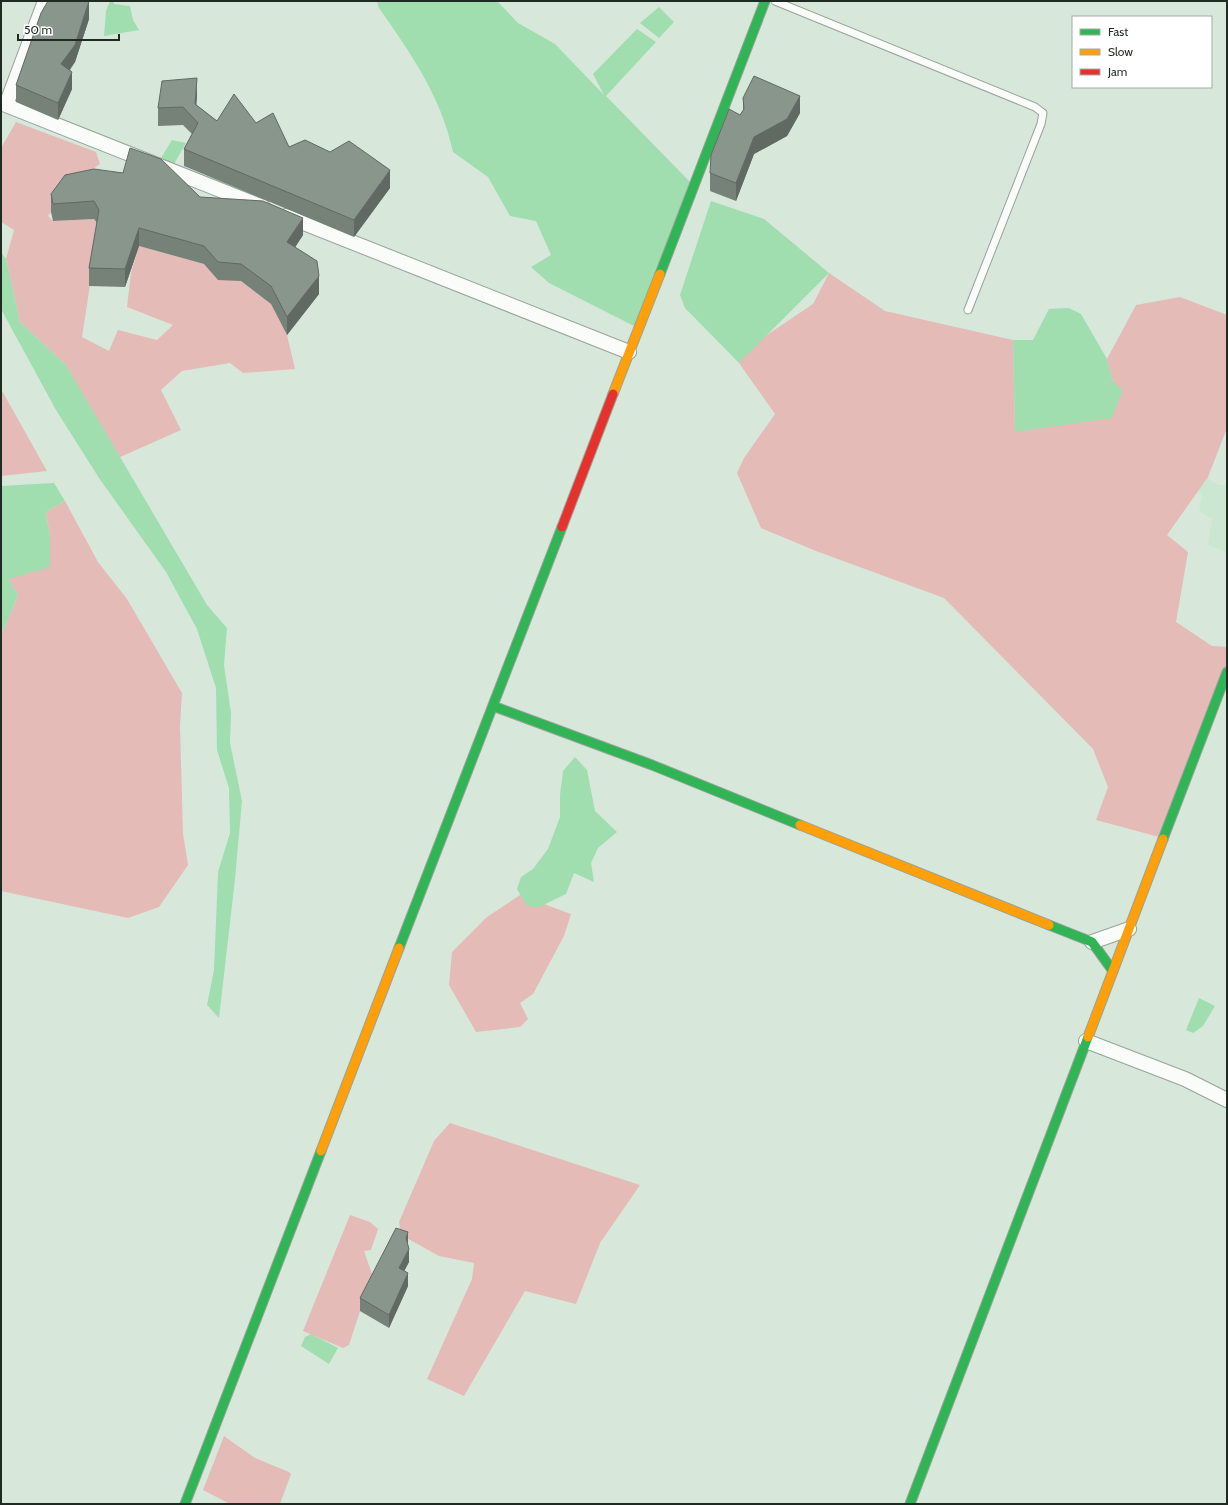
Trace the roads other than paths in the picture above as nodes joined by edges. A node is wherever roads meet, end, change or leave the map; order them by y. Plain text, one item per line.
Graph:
1 (45, 1) edge
2 (766, 1) edge
3 (775, 1) edge
4 (3, 104) edge
5 (968, 310) dead end
6 (629, 352) junction
7 (1227, 672) edge
8 (493, 706) junction
9 (1129, 930) junction
10 (1092, 942) junction
11 (1113, 971) junction
12 (1086, 1041) junction
13 (1227, 1100) edge
14 (185, 1504) edge
15 (910, 1504) edge

1 - 4 street
2 - 6 street
3 - 5 lane
4 - 6 street
6 - 8 street
7 - 9 street
8 - 10 street
8 - 14 street
9 - 10 street
9 - 11 street
10 - 11 street
11 - 12 street
12 - 13 street
12 - 15 street

